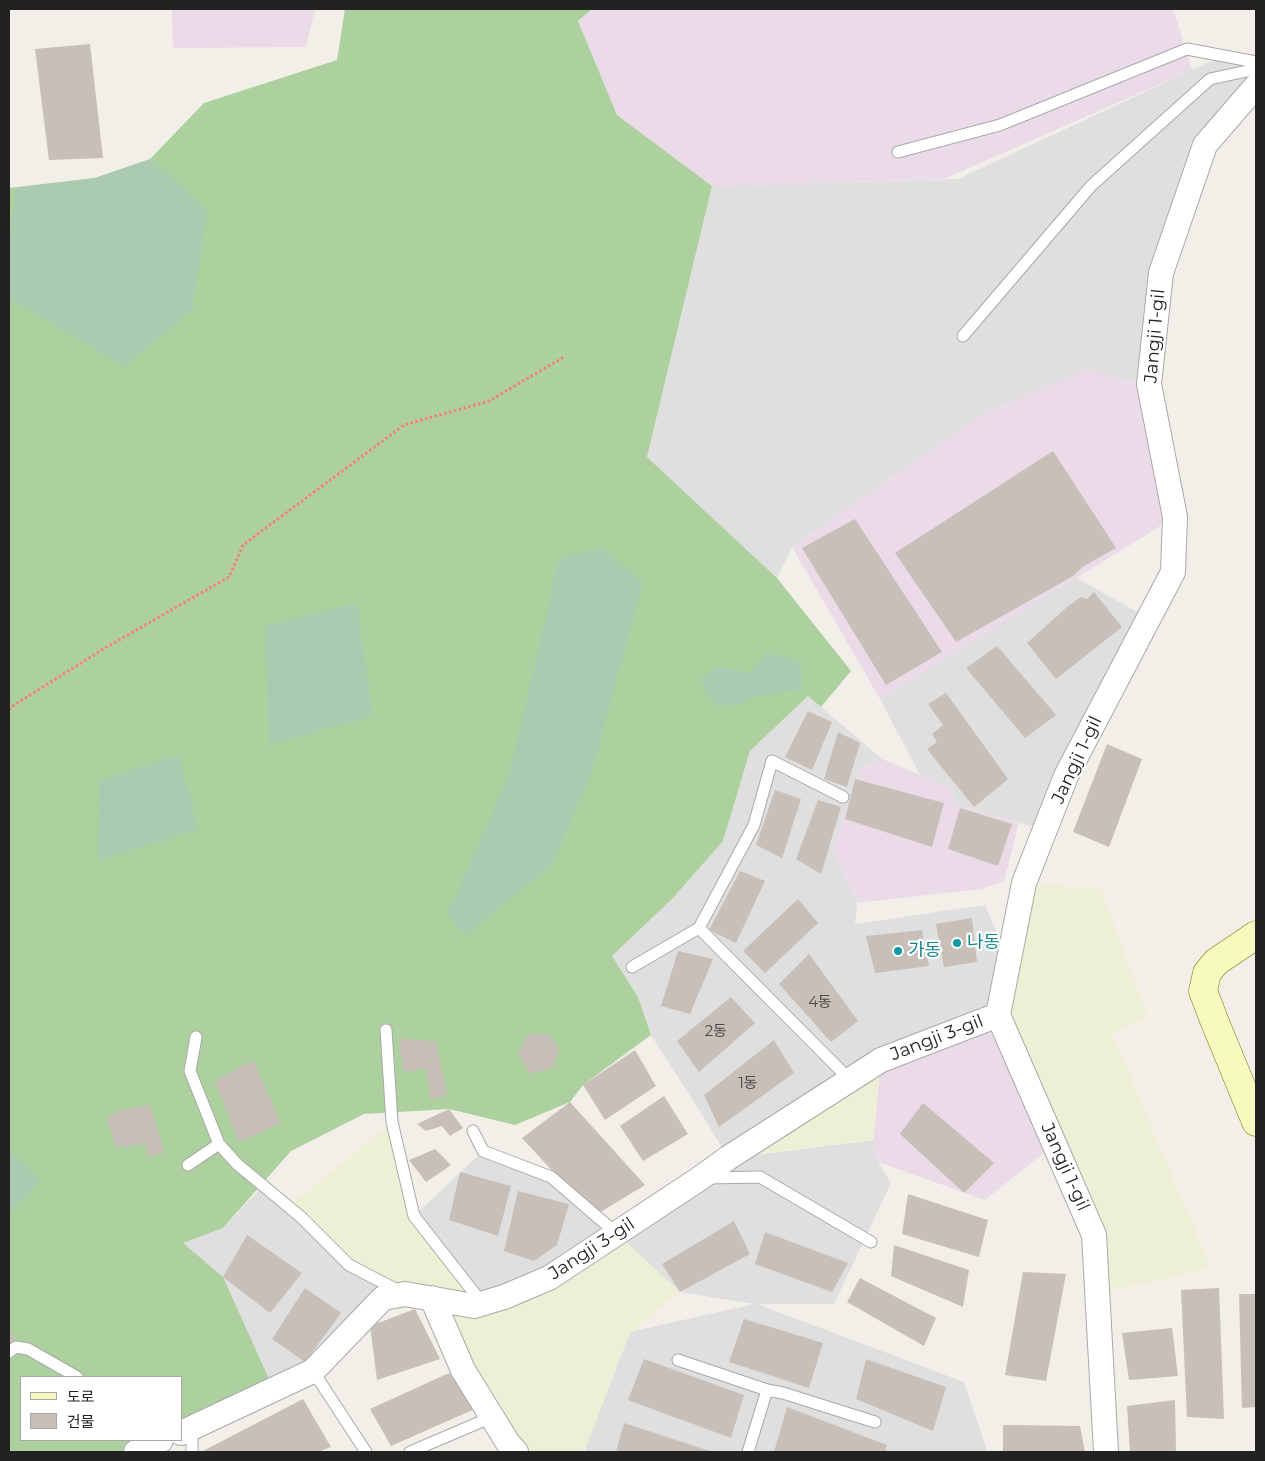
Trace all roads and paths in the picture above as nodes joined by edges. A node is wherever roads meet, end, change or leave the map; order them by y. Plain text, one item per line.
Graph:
1 (1256, 62) edge
2 (1256, 69) edge
3 (1256, 86) edge
4 (898, 152) dead end
5 (963, 336) dead end
6 (564, 357) dead end
7 (9, 710) edge
8 (843, 797) dead end
9 (699, 928) junction
10 (1256, 935) edge
11 (632, 967) dead end
12 (998, 1015) junction
13 (386, 1030) dead end
14 (196, 1037) dead end
15 (850, 1080) junction
16 (1256, 1122) edge
17 (473, 1131) dead end
18 (219, 1144) junction
19 (188, 1165) dead end
20 (699, 1179) junction
21 (616, 1233) junction
22 (871, 1242) dead end
23 (405, 1294) junction
24 (432, 1298) junction
25 (482, 1303) junction
26 (9, 1352) edge
27 (678, 1360) dead end
28 (313, 1371) junction
29 (75, 1376) edge
30 (767, 1390) junction
31 (492, 1417) junction
32 (876, 1422) dead end
33 (187, 1430) edge
34 (158, 1441) edge
35 (136, 1452) edge
36 (192, 1452) edge
37 (366, 1452) edge
38 (410, 1452) edge
39 (516, 1452) edge
40 (748, 1452) edge
41 (1106, 1452) edge

1 - 4 lane
2 - 5 lane
3 - 12 street, Jangji 1-gil
6 - 7 path
8 - 9 lane
9 - 11 lane
9 - 15 lane
10 - 16 street
12 - 15 street, Jangji 3-gil
12 - 41 street, Jangji 1-gil
13 - 25 lane
14 - 18 lane
15 - 20 street, Jangji 3-gil
17 - 21 lane
18 - 19 lane
18 - 23 lane
20 - 21 street, Jangji 3-gil
20 - 22 lane
21 - 25 street, Jangji 3-gil
23 - 24 street, Jangji 3-gil
23 - 28 street, Jangji 3-gil
24 - 25 street, Jangji 3-gil
24 - 31 street
26 - 29 lane
27 - 30 lane
28 - 33 street, Jangji 3-gil
28 - 37 lane
30 - 32 lane
30 - 40 lane
31 - 38 lane
31 - 39 street
33 - 36 lane
34 - 35 street

